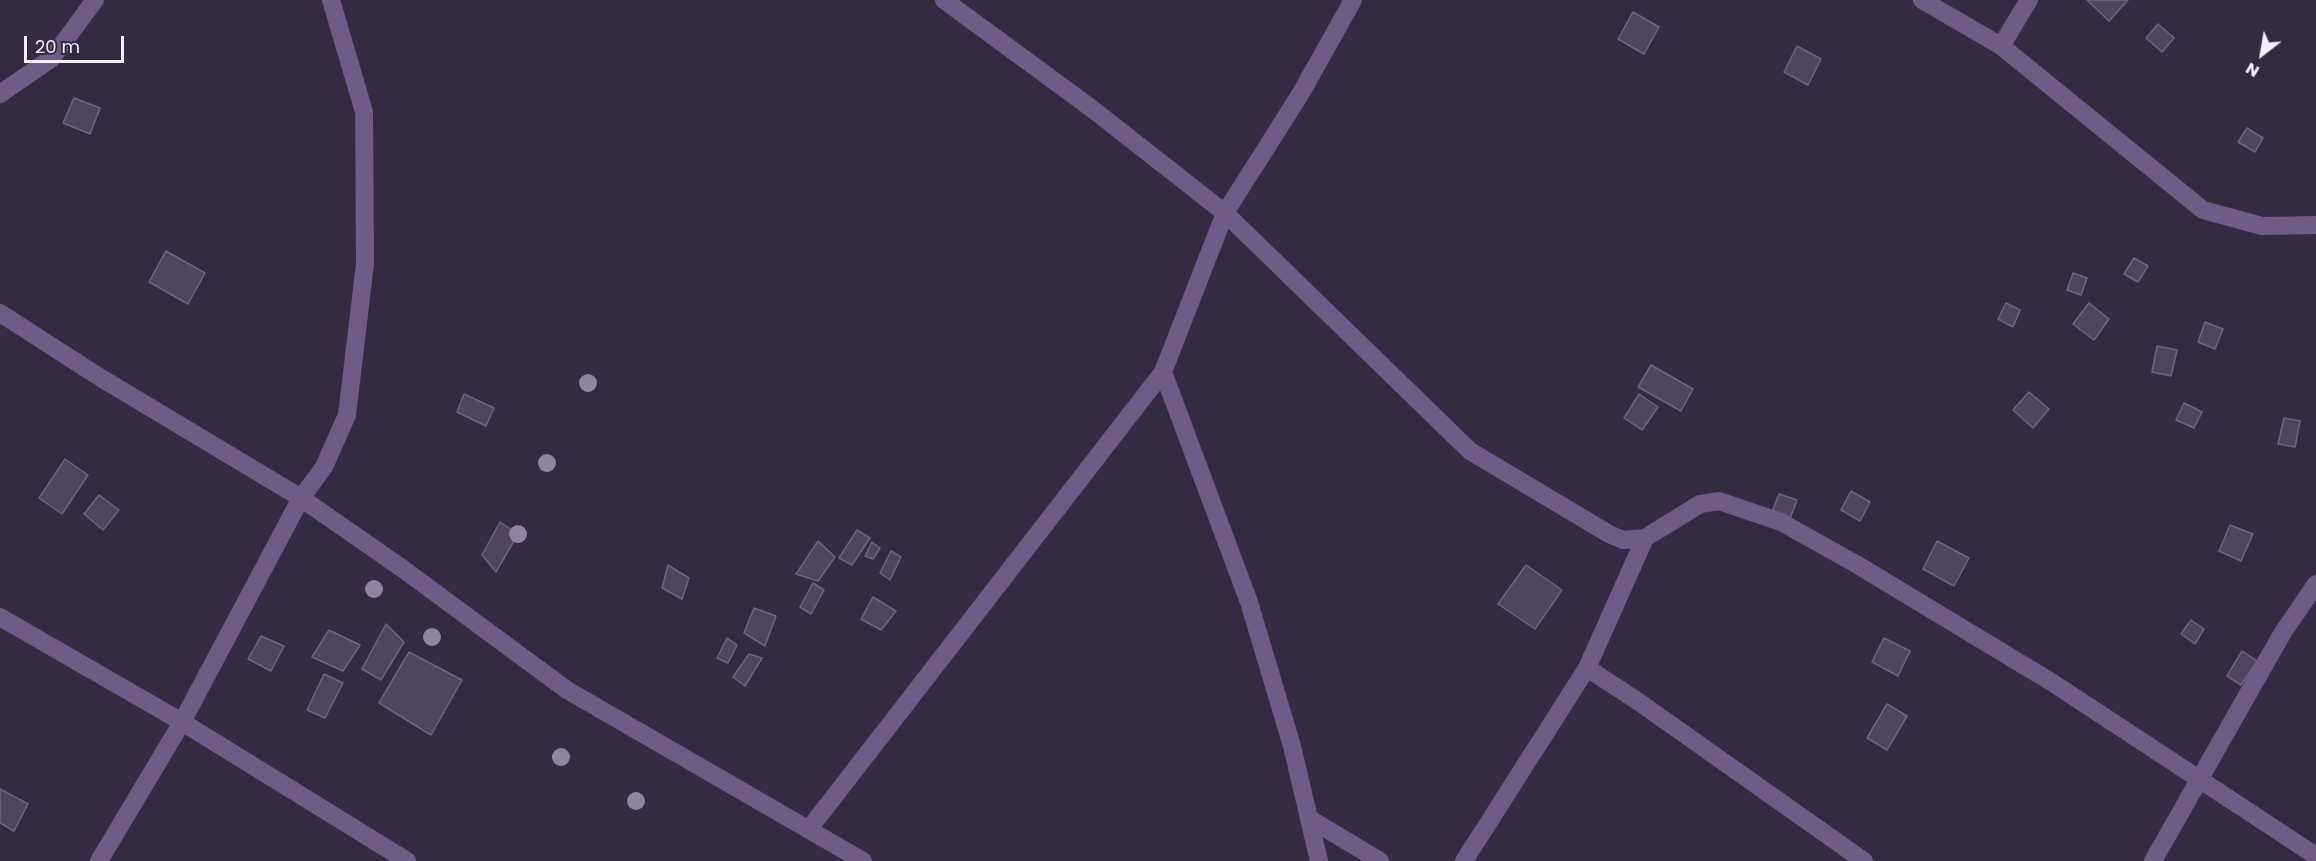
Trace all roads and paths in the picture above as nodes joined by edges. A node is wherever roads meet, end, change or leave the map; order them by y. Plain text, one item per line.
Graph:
1 (95, 0) edge
2 (331, 0) edge
3 (944, 0) edge
4 (1353, 0) edge
5 (1922, 0) edge
6 (2029, 0) edge
7 (2001, 46) junction
8 (0, 94) edge
9 (1225, 213) junction
10 (2316, 225) edge
11 (0, 313) edge
12 (1163, 372) junction
13 (302, 498) junction
14 (1645, 538) junction
15 (2316, 584) edge
16 (0, 616) edge
17 (1587, 668) junction
18 (182, 722) junction
19 (2201, 778) junction
20 (1310, 819) junction
21 (809, 829) junction
22 (2316, 856) edge
23 (99, 861) edge
24 (407, 861) edge
25 (863, 861) edge
26 (1319, 861) edge
27 (1380, 861) edge
28 (1464, 861) edge
29 (1864, 861) edge
30 (2153, 861) edge

1 - 8 street
2 - 13 street
3 - 9 street
4 - 9 street
5 - 7 street
6 - 7 street
7 - 10 street
9 - 12 street
9 - 14 street
11 - 13 street
12 - 20 street
12 - 21 street
13 - 18 street
13 - 21 street
14 - 17 street
14 - 19 street
15 - 19 street
16 - 18 street
17 - 28 street
17 - 29 street
18 - 23 street
18 - 24 street
19 - 22 street
19 - 30 street
20 - 26 street
20 - 27 street
21 - 25 street

